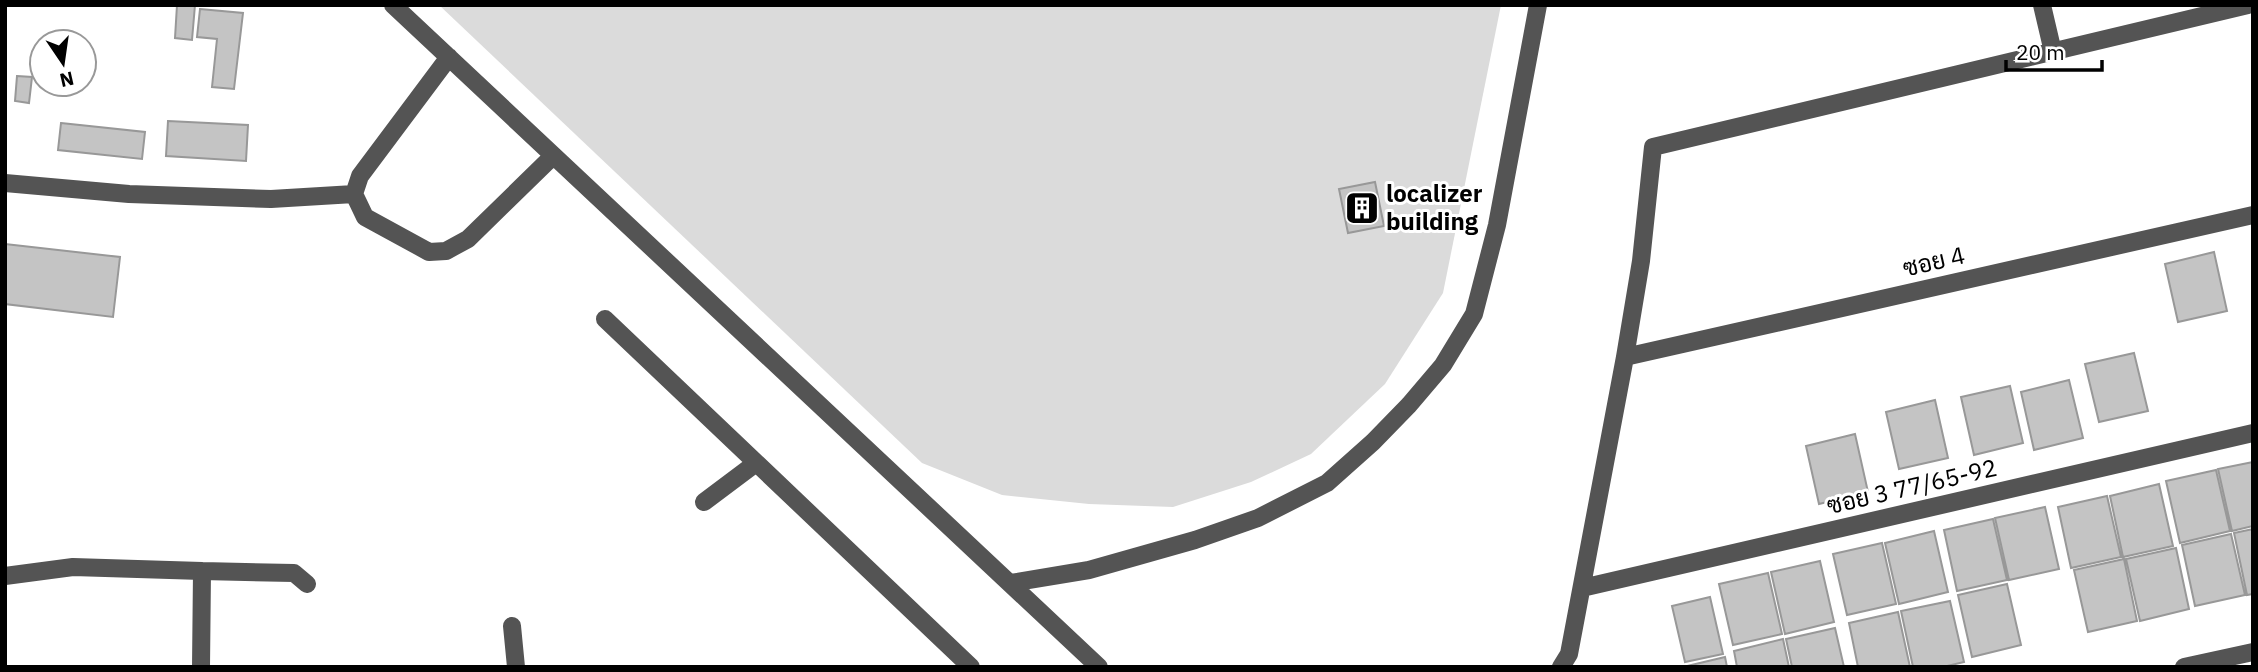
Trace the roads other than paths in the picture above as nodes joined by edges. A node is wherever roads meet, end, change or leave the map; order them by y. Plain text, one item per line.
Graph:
1 (393, 5) edge
2 (1538, 5) edge
3 (2042, 5) edge
4 (2248, 5) edge
5 (2053, 52) junction
6 (449, 57) junction
7 (553, 156) junction
8 (5, 184) edge
9 (354, 194) junction
10 (2253, 215) edge
11 (605, 318) dead end
12 (1625, 357) junction
13 (2253, 433) edge
14 (756, 463) junction
15 (704, 502) dead end
16 (202, 571) junction
17 (5, 576) edge
18 (1011, 583) junction
19 (307, 584) dead end
20 (1582, 589) junction
21 (512, 626) dead end
22 (2253, 652) edge
23 (201, 667) edge
24 (516, 667) edge
25 (971, 667) edge
26 (1099, 667) edge
27 (1561, 667) edge
28 (2184, 667) edge

1 - 6 street
2 - 18 street
3 - 5 street
4 - 5 street
5 - 12 street
6 - 7 street
6 - 9 street
7 - 9 street
7 - 18 street
8 - 9 street
10 - 12 street, ซอย 4
11 - 14 street
12 - 20 street
13 - 20 street, ซอย 3 77/65-92
14 - 15 street
14 - 25 street
16 - 17 street
16 - 19 street
16 - 23 street
18 - 26 street
20 - 27 street
21 - 24 street
22 - 28 street

